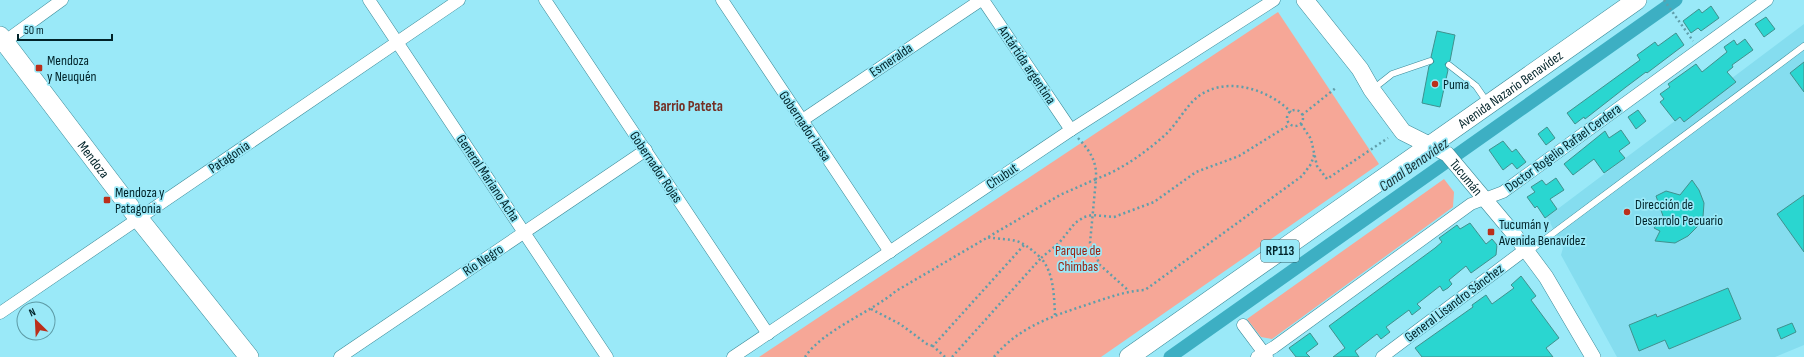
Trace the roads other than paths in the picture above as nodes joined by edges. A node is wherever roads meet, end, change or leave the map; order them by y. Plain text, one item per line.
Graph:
1 (62, 0) edge
2 (369, 0) edge
3 (459, 0) edge
4 (545, 0) edge
5 (722, 0) edge
6 (982, 0) edge
7 (1274, 0) edge
8 (1305, 0) edge
9 (1637, 0) edge
10 (1767, 0) edge
11 (1, 41) edge
12 (397, 42) junction
13 (1804, 46) edge
14 (1430, 61) dead end
15 (1449, 64) dead end
16 (1372, 90) junction
17 (1489, 105) junction
18 (801, 121) junction
19 (1071, 130) junction
20 (646, 150) junction
21 (1445, 155) junction
22 (1485, 199) junction
23 (139, 219) junction
24 (524, 233) junction
25 (1527, 250) junction
26 (890, 252) junction
27 (0, 313) edge
28 (1243, 325) dead end
29 (768, 334) junction
30 (1263, 356) edge
31 (1590, 356) edge
32 (249, 357) edge
33 (340, 357) edge
34 (607, 357) edge
35 (733, 357) edge
36 (1129, 357) edge
37 (1382, 357) edge

1 - 11 street
2 - 12 street, General Mariano Acha
3 - 12 street, Patagonia
4 - 20 street, Gobernador Rojas
5 - 18 street, Gobernador Izasa
6 - 18 street, Esmeralda
6 - 19 street, Antártida argentina
7 - 19 street, Chubut
8 - 16 main road, Tucumán
9 - 17 main road, Avenida Nazario Benavídez / RP113
10 - 22 street, Doctor Rogelio Rafael Cerdera
11 - 23 main road, Mendoza
12 - 23 street, Patagonia
12 - 24 street, General Mariano Acha
13 - 25 lane
14 - 16 lane
15 - 17 lane
16 - 21 main road, Tucumán
17 - 21 main road, Avenida Nazario Benavídez / RP113
18 - 26 street, Gobernador Izasa
19 - 26 street, Chubut
20 - 24 street, Río Negro
20 - 29 street, Gobernador Rojas
21 - 22 street, Tucumán
21 - 36 main road, Avenida Nazario Benavídez / RP113
22 - 25 street, Tucumán
22 - 30 street, Doctor Rogelio Rafael Cerdera
23 - 27 street, Patagonia
23 - 32 main road, Mendoza
24 - 33 street, Río Negro
24 - 34 street, General Mariano Acha
25 - 31 street, Tucumán
25 - 37 street, General Lisandro Sánchez
26 - 29 street, Chubut
28 - 30 street
29 - 35 street, Chubut

